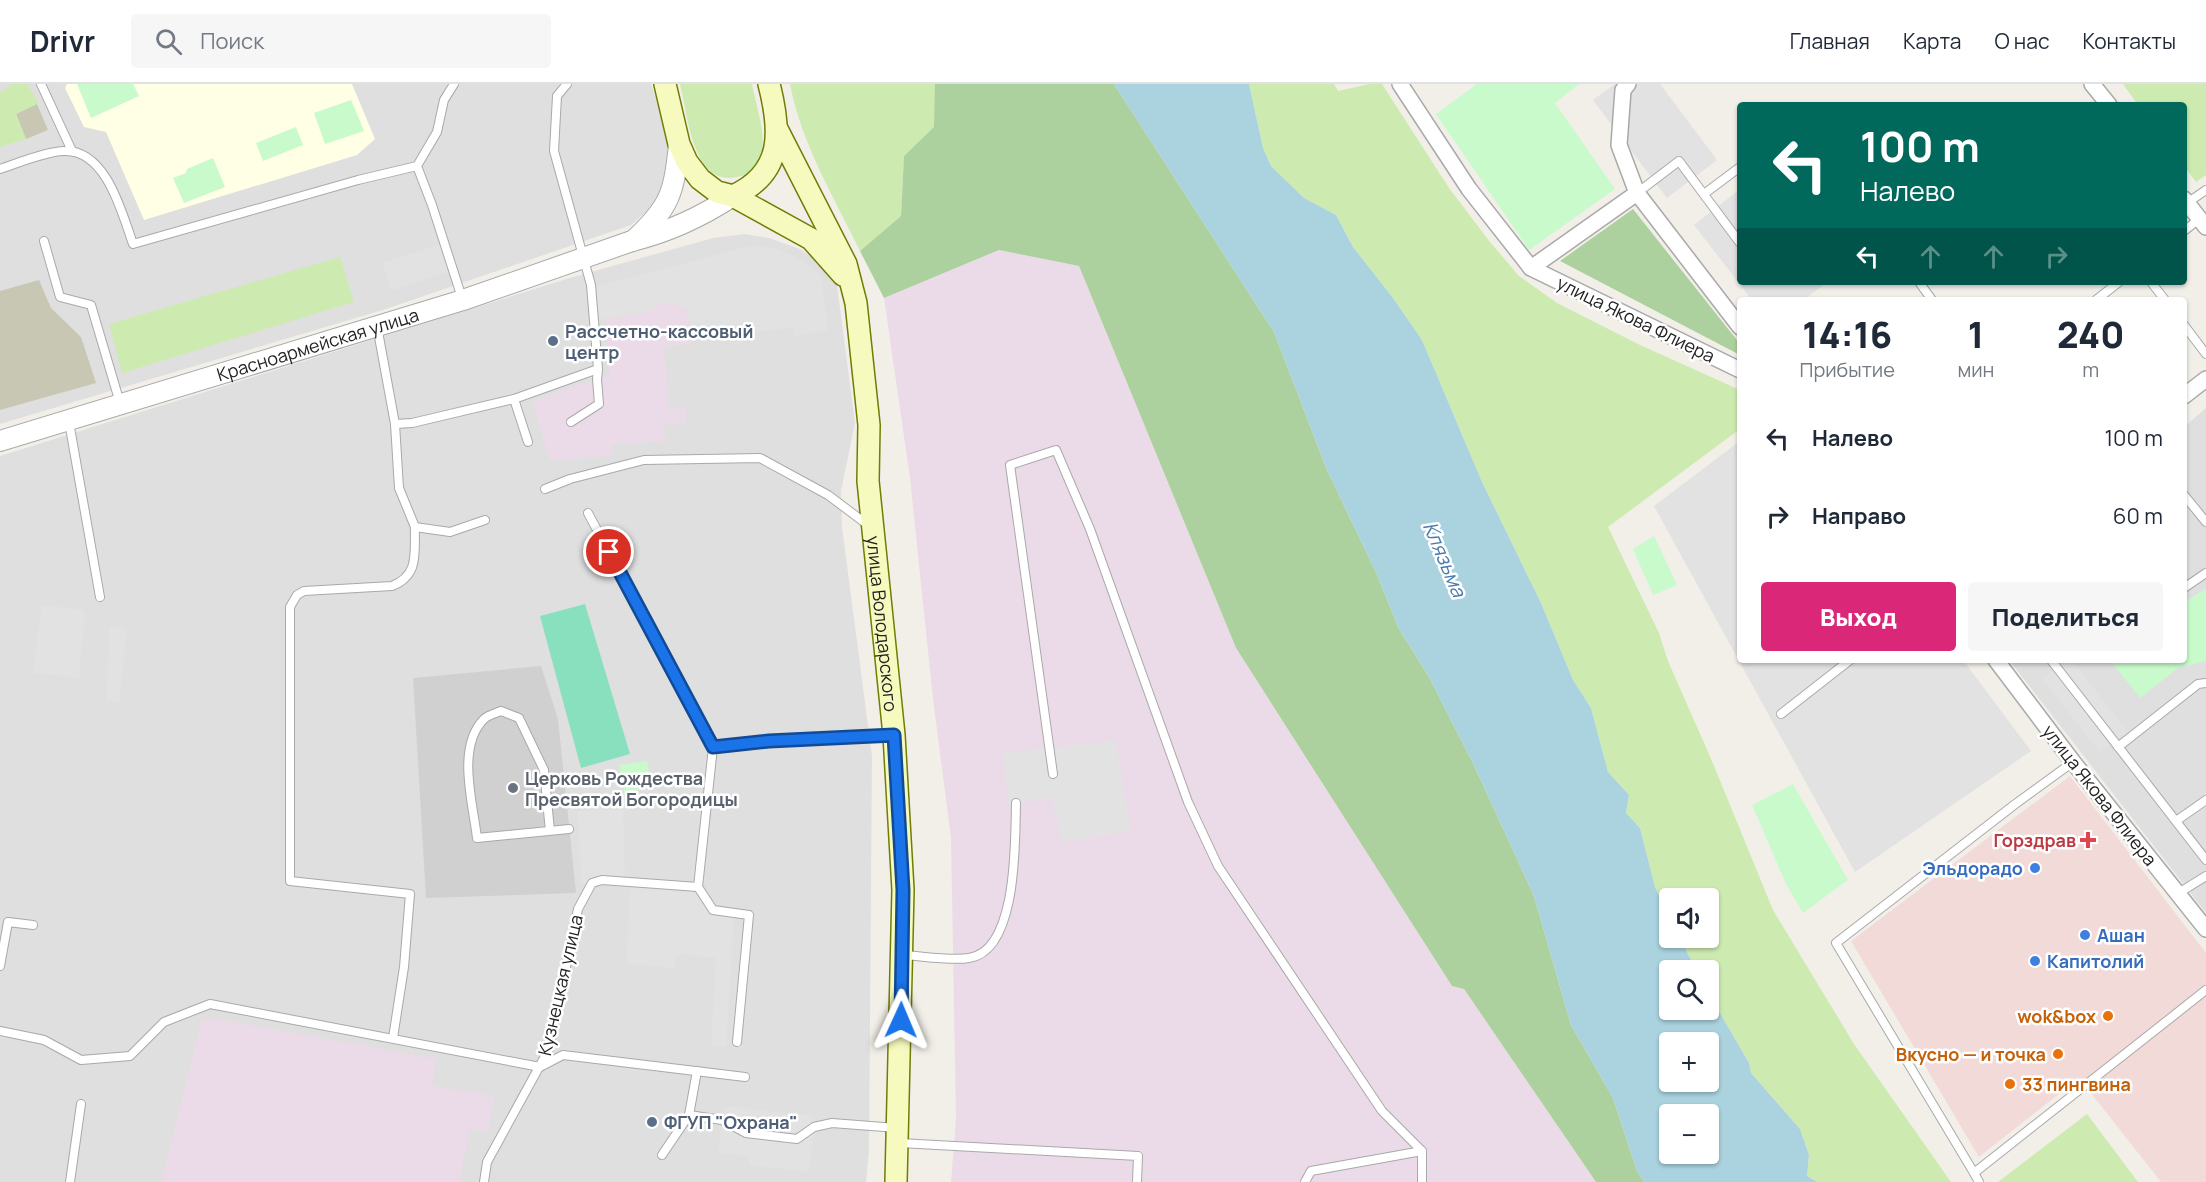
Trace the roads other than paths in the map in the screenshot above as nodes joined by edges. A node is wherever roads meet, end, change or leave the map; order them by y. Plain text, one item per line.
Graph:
1 (41, 84) edge
2 (454, 84) edge
3 (567, 84) edge
4 (665, 84) edge
5 (769, 84) edge
6 (1400, 84) edge
7 (1628, 84) edge
8 (2092, 84) edge
9 (2107, 102) edge
10 (777, 129) junction
11 (679, 144) junction
12 (72, 151) junction
13 (417, 166) junction
14 (0, 169) edge
15 (1737, 169) edge
16 (2206, 190) edge
17 (1637, 193) junction
18 (1704, 194) junction
19 (733, 196) junction
20 (2187, 200) edge
21 (2187, 202) edge
22 (2203, 223) edge
23 (2187, 230) edge
24 (1737, 239) edge
25 (44, 241) dead end
26 (632, 242) junction
27 (584, 259) junction
28 (1531, 268) junction
29 (849, 283) junction
30 (2115, 285) edge
31 (2100, 297) edge
32 (463, 300) junction
33 (1737, 323) edge
34 (377, 325) junction
35 (2187, 329) edge
36 (2206, 354) edge
37 (598, 369) junction
38 (1737, 369) edge
39 (2206, 379) edge
40 (2187, 394) edge
41 (514, 399) junction
42 (121, 404) junction
43 (69, 421) junction
44 (571, 422) dead end
45 (394, 424) junction
46 (0, 441) edge
47 (528, 442) dead end
48 (544, 489) dead end
49 (2187, 499) edge
50 (588, 513) dead end
51 (485, 520) dead end
52 (2206, 522) edge
53 (415, 527) junction
54 (874, 529) junction
55 (2206, 573) edge
56 (2187, 586) edge
57 (100, 597) dead end
58 (1846, 663) edge
59 (1998, 663) edge
60 (2053, 663) edge
61 (2206, 683) edge
62 (1781, 714) dead end
63 (894, 735) junction
64 (713, 747) junction
65 (2118, 747) junction
66 (2073, 762) junction
67 (1053, 774) dead end
68 (2206, 800) edge
69 (1016, 803) dead end
70 (2176, 821) junction
71 (569, 829) dead end
72 (549, 831) junction
73 (2206, 860) edge
74 (2206, 876) edge
75 (698, 887) junction
76 (2177, 894) junction
77 (33, 925) dead end
78 (2206, 929) edge
79 (902, 955) junction
80 (0, 966) edge
81 (2206, 990) edge
82 (0, 1031) edge
83 (393, 1038) junction
84 (737, 1041) dead end
85 (540, 1067) junction
86 (697, 1071) junction
87 (745, 1077) dead end
88 (81, 1104) dead end
89 (690, 1115) junction
90 (898, 1136) junction
91 (1422, 1151) junction
92 (662, 1155) dead end
93 (1974, 1173) junction
94 (70, 1182) edge
95 (484, 1182) edge
96 (896, 1182) edge
97 (1137, 1182) edge
98 (1305, 1182) edge
99 (1422, 1182) edge
100 (1979, 1182) edge

1 - 12 lane
2 - 13 lane
3 - 27 lane
4 - 11 main road
5 - 10 main road
6 - 28 street
7 - 17 street
8 - 9 street
10 - 19 main road
10 - 29 main road, улица Володарского
11 - 19 main road
11 - 26 street
12 - 13 lane
12 - 14 lane
13 - 32 lane
15 - 18 lane
16 - 20 lane
17 - 18 lane
17 - 28 street
17 - 33 street
18 - 24 lane
19 - 26 street, Красноармейская улица
19 - 29 main road
21 - 22 street
22 - 23 lane
25 - 42 lane
26 - 27 street, Красноармейская улица
27 - 32 street, Красноармейская улица
27 - 37 lane
28 - 38 street, улица Якова Флиера
29 - 54 main road, улица Володарского
30 - 31 lane
32 - 34 street, Красноармейская улица
34 - 42 street, Красноармейская улица
34 - 45 lane
35 - 36 lane
37 - 41 lane
37 - 44 lane
39 - 40 street
41 - 45 lane
41 - 47 lane
42 - 43 street, Красноармейская улица
43 - 46 street, Красноармейская улица
43 - 57 lane
45 - 53 lane
48 - 54 lane
49 - 52 lane
50 - 64 lane
51 - 53 lane
53 - 83 lane
54 - 63 main road, улица Володарского
55 - 56 lane
58 - 62 lane
59 - 66 street, улица Якова Флиера
60 - 65 lane
61 - 65 lane
63 - 64 lane
63 - 79 main road, улица Володарского
64 - 75 lane
65 - 70 lane
66 - 76 street, улица Якова Флиера
66 - 93 lane
67 - 91 lane
68 - 70 lane
69 - 79 lane
70 - 73 lane
71 - 72 lane
72 - 72 lane
74 - 76 lane
75 - 84 lane
75 - 85 lane, Кузнецкая улица
76 - 78 street, улица Якова Флиера
77 - 80 lane
79 - 90 main road, улица Володарского
81 - 93 lane
82 - 83 lane
83 - 85 lane
85 - 86 lane
85 - 95 lane, Кузнецкая улица
86 - 87 lane
86 - 89 lane
88 - 94 lane
89 - 90 lane
89 - 92 lane
90 - 96 main road, улица Володарского
90 - 97 lane
91 - 98 lane
91 - 99 lane
93 - 100 lane

